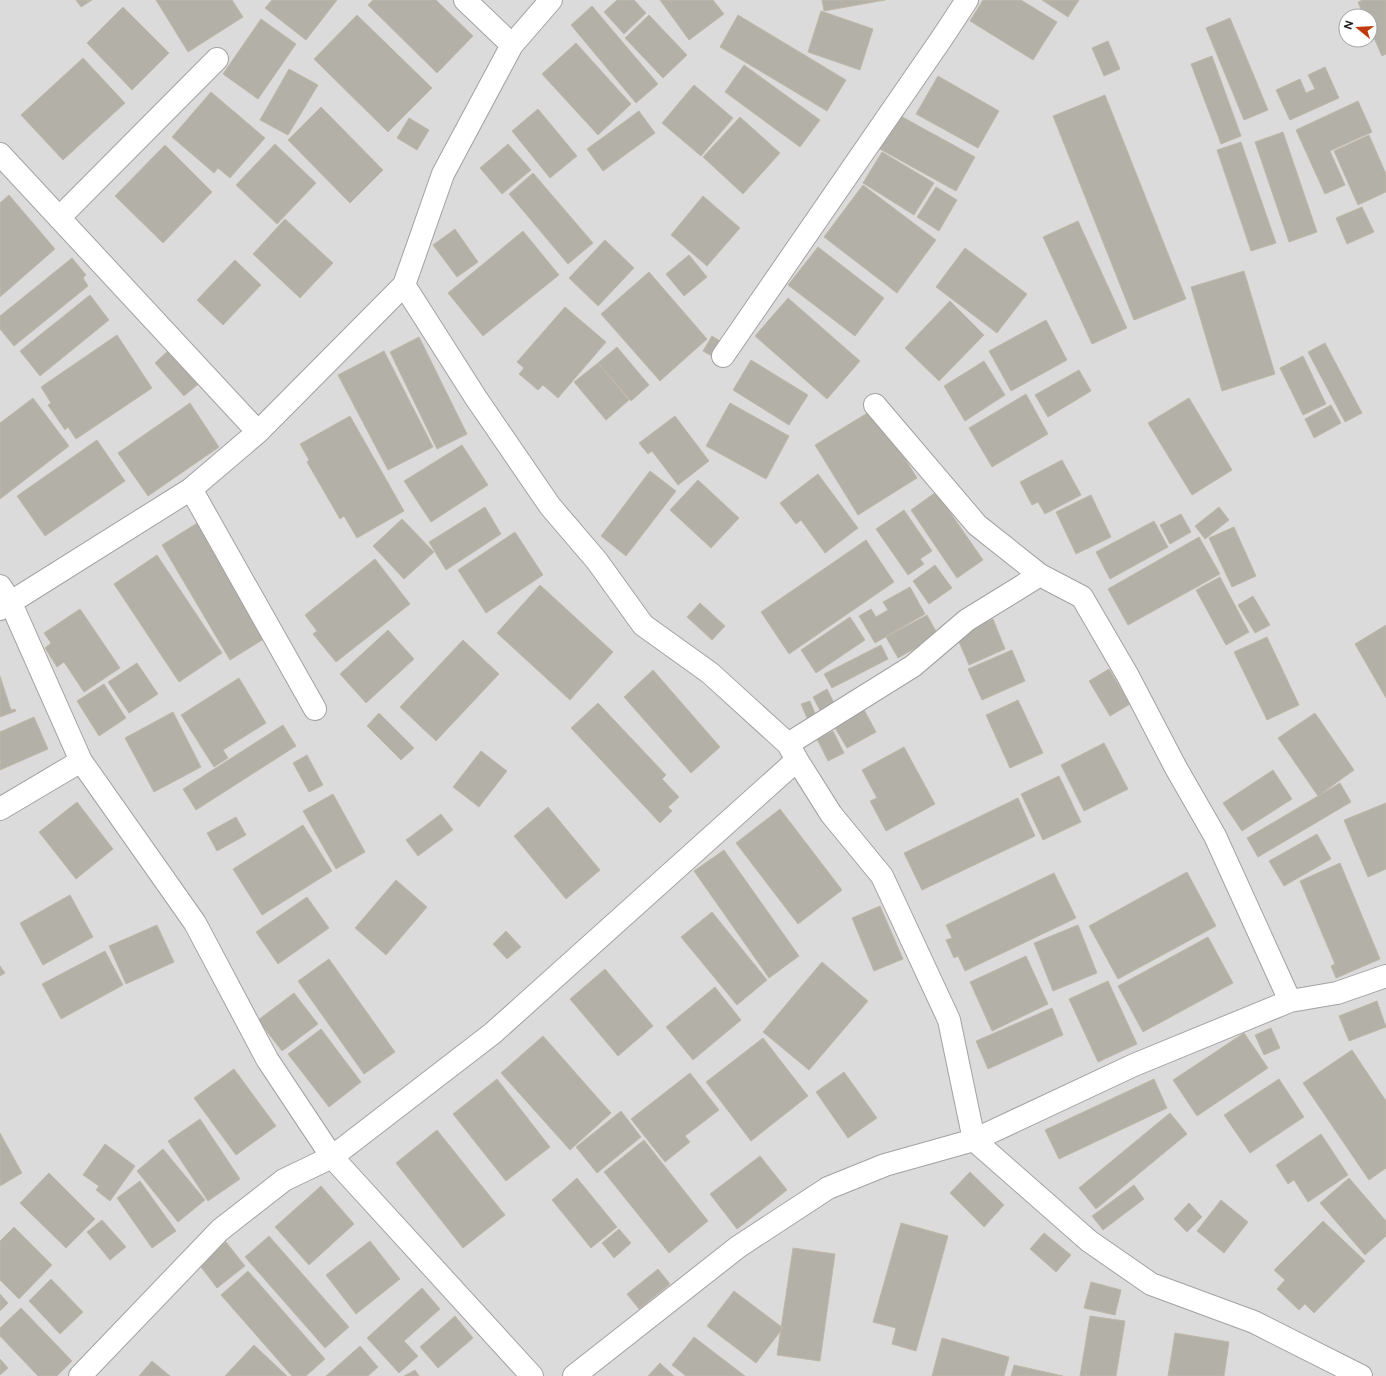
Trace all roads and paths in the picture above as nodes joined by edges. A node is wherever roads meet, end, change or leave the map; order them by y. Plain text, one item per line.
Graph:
1 (465, 0) edge
2 (551, 0) edge
3 (967, 0) edge
4 (512, 45) junction
5 (217, 59) dead end
6 (0, 154) edge
7 (59, 218) junction
8 (404, 285) junction
9 (723, 356) dead end
10 (875, 405) dead end
11 (258, 432) junction
12 (191, 489) junction
13 (1040, 575) junction
14 (3, 599) edge
15 (315, 708) dead end
16 (792, 752) junction
17 (81, 761) junction
18 (0, 809) edge
19 (1386, 976) edge
20 (1290, 1001) junction
21 (974, 1140) junction
22 (332, 1157) junction
23 (80, 1376) edge
24 (532, 1376) edge
25 (574, 1376) edge
26 (1361, 1376) edge

1 - 4 street
2 - 4 street
3 - 9 street
4 - 8 street
5 - 7 street
6 - 7 street
7 - 11 street
8 - 11 street
8 - 16 street
10 - 13 street
11 - 12 street
12 - 14 street
12 - 15 street
13 - 16 street
13 - 20 street
14 - 17 street
16 - 21 street
16 - 22 street
17 - 18 street
17 - 22 street
19 - 20 street
20 - 21 street
21 - 25 street
21 - 26 street
22 - 23 street
22 - 24 street

